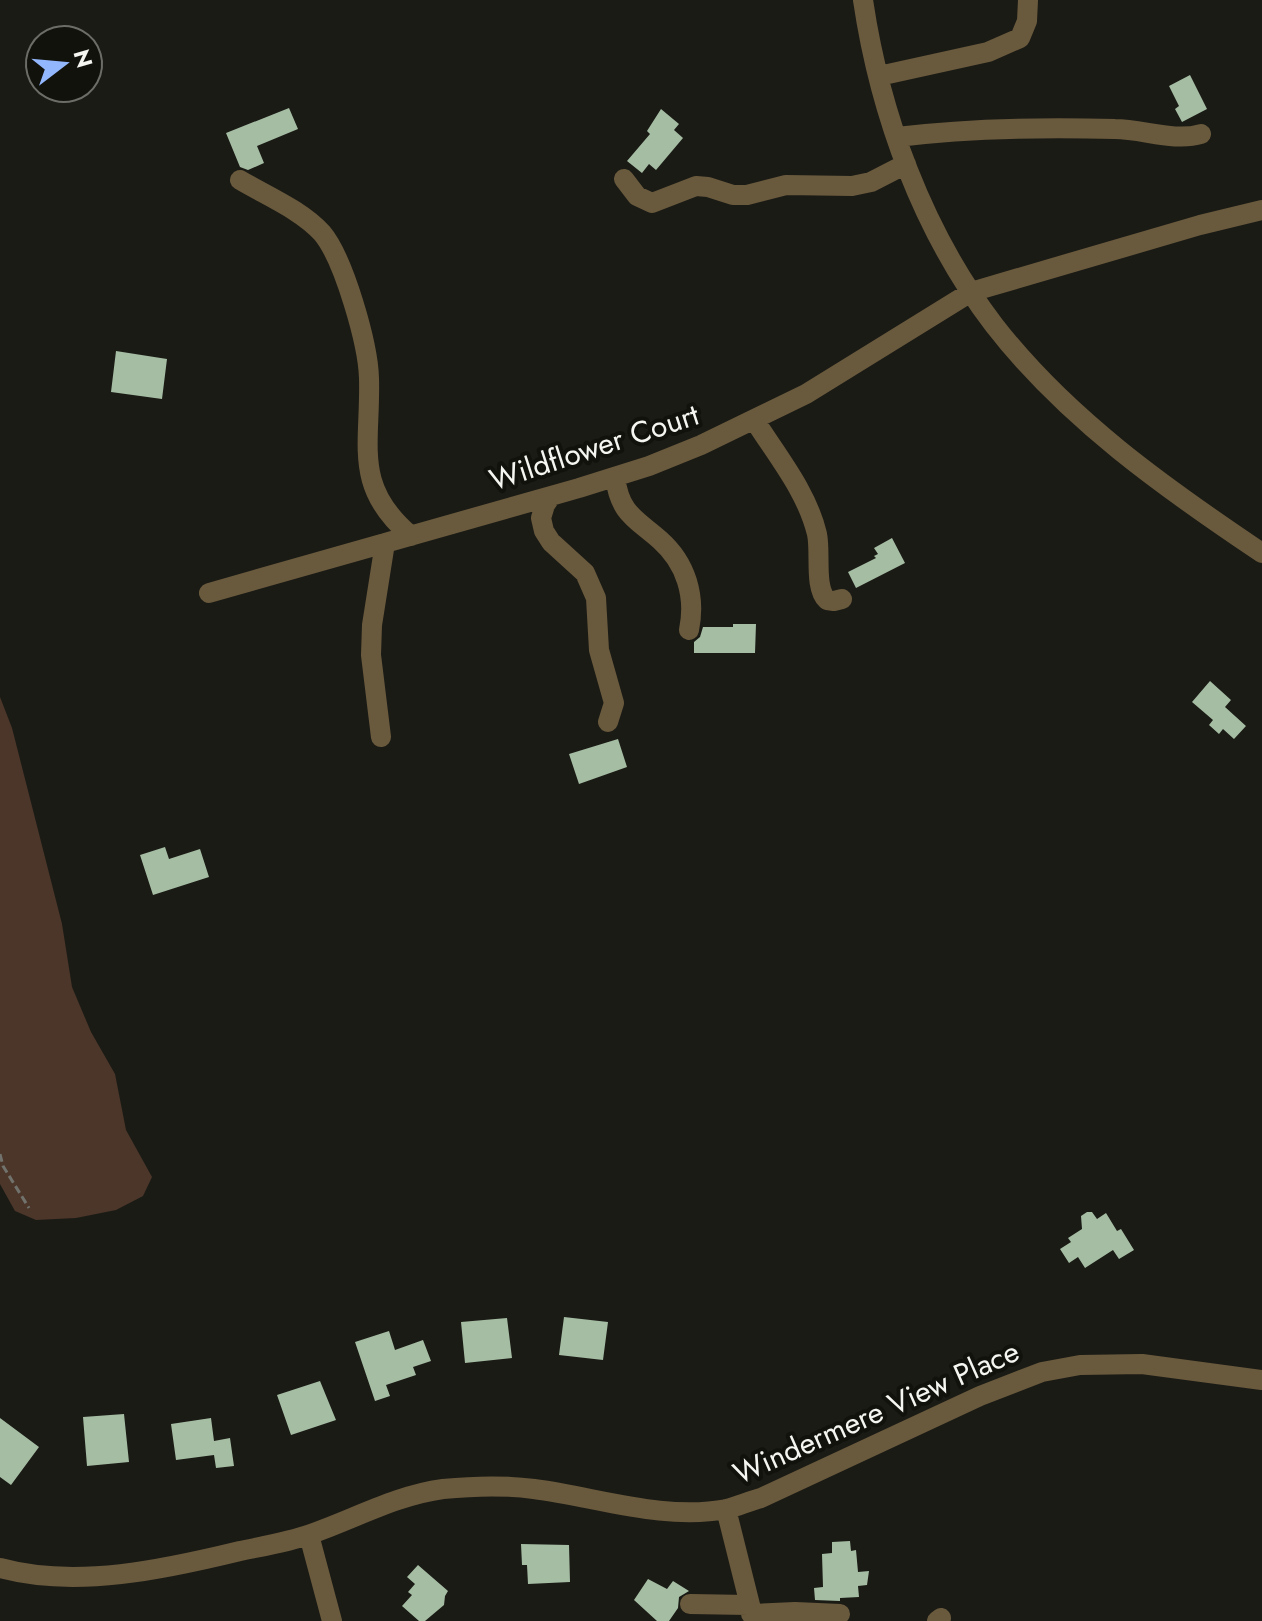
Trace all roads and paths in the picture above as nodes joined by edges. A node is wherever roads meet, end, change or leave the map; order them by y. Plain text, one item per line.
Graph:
1 (863, 0) edge
2 (1028, 0) edge
3 (879, 76) junction
4 (1201, 134) dead end
5 (897, 137) junction
6 (906, 164) junction
7 (624, 179) dead end
8 (240, 180) dead end
9 (1262, 210) edge
10 (971, 292) junction
11 (755, 421) junction
12 (615, 477) junction
13 (551, 496) junction
14 (411, 536) junction
15 (385, 543) junction
16 (1262, 553) edge
17 (209, 593) dead end
18 (842, 599) dead end
19 (689, 630) dead end
20 (608, 722) dead end
21 (381, 737) dead end
22 (0, 1154) edge
23 (29, 1208) dead end
24 (1262, 1380) edge
25 (726, 1509) junction
26 (309, 1535) junction
27 (0, 1568) edge
28 (690, 1604) dead end
29 (751, 1613) edge
30 (840, 1614) dead end
31 (332, 1621) edge

1 - 3 street
2 - 3 street
3 - 5 street
4 - 5 street
5 - 6 street
6 - 7 street
6 - 10 street
8 - 14 street
9 - 10 street, Wildflower Court
10 - 11 street, Wildflower Court
10 - 16 street
11 - 12 street, Wildflower Court
11 - 18 street
12 - 13 street, Wildflower Court
12 - 19 street
13 - 14 street, Wildflower Court
13 - 20 street
14 - 15 street, Wildflower Court
15 - 17 street, Wildflower Court
15 - 21 street
22 - 23 path
24 - 25 street, Windermere View Place
25 - 26 street, Windermere View Place
25 - 29 street
26 - 27 street, Windermere View Place
26 - 31 street
28 - 29 street
29 - 30 street

